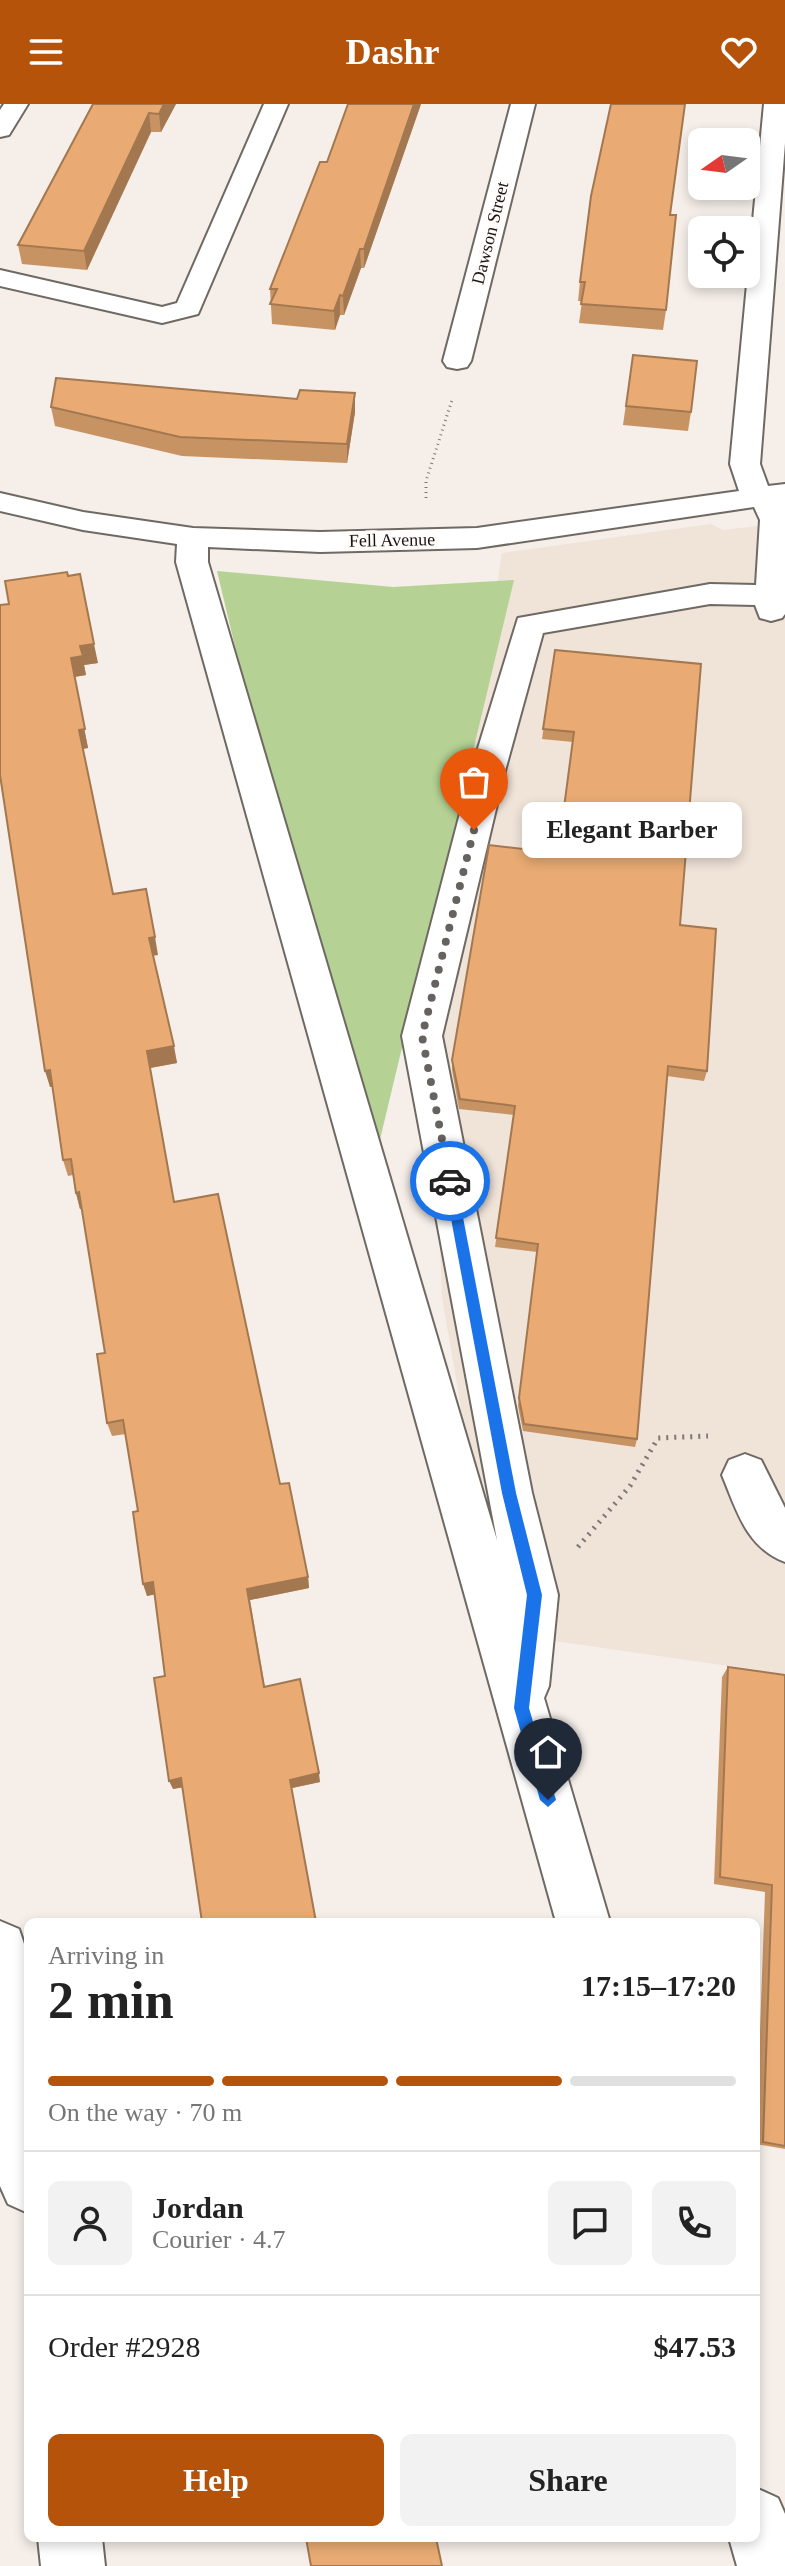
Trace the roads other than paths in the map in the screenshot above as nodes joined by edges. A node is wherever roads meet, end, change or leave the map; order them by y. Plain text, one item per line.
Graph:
1 (16, 104) edge
2 (276, 104) edge
3 (523, 104) edge
4 (776, 104) edge
5 (0, 130) edge
6 (0, 278) edge
7 (457, 361) dead end
8 (769, 495) edge
9 (0, 502) edge
10 (193, 537) junction
11 (745, 1475) dead end
12 (785, 1540) edge
13 (522, 1708) junction
14 (582, 1918) edge
15 (0, 1948) edge
16 (24, 2150) edge
17 (760, 2534) edge
18 (70, 2542) edge
19 (73, 2566) edge
20 (769, 2566) edge

1 - 5 street
2 - 6 street
3 - 7 street, Dawson Street
4 - 8 street
8 - 10 street, Fell Avenue
8 - 13 street
9 - 10 street, Fell Avenue
10 - 13 street
11 - 12 street
13 - 14 street
15 - 16 street
17 - 20 street
18 - 19 street

